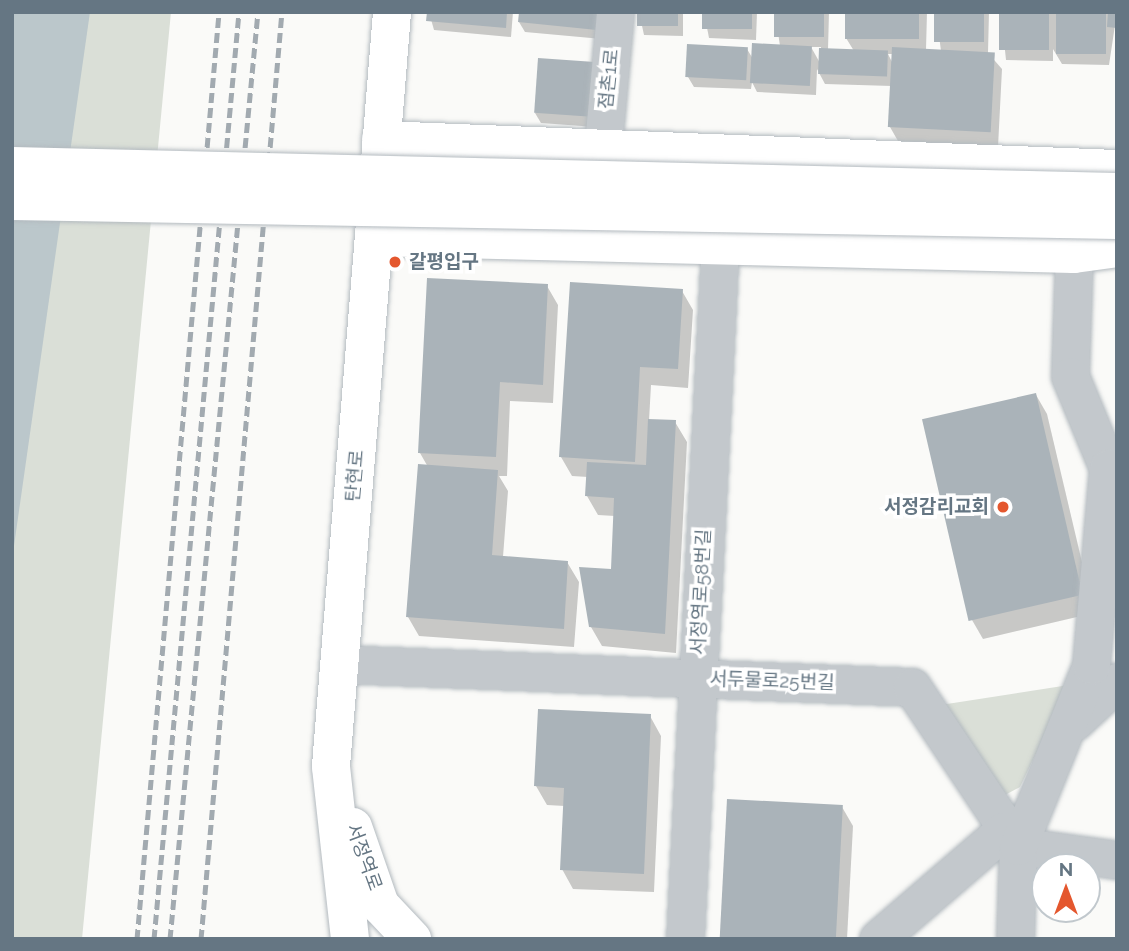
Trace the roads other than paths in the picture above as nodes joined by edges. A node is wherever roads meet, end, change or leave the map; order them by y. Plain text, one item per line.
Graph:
1 (392, 12) edge
2 (615, 12) edge
3 (381, 140) junction
4 (603, 145) junction
5 (12, 166) edge
6 (1117, 169) edge
7 (1117, 192) edge
8 (12, 201) edge
9 (1117, 220) edge
10 (374, 237) junction
11 (720, 245) junction
12 (1117, 248) edge
13 (1074, 254) junction
14 (1112, 468) edge
15 (340, 664) junction
16 (696, 678) junction
17 (1117, 682) edge
18 (1069, 728) junction
19 (331, 766) junction
20 (1011, 839) junction
21 (1117, 860) edge
22 (350, 939) edge
23 (412, 939) edge
24 (685, 939) edge
25 (878, 939) edge
26 (1015, 939) edge

1 - 3 street, 탄현로
2 - 4 street, 점촌1로
3 - 4 street
3 - 10 street, 탄현로
4 - 6 street
5 - 7 street, bridge
8 - 9 street, bridge
10 - 11 street
10 - 15 street, 탄현로
11 - 13 street
11 - 16 street, 서정역로58번길
12 - 13 street
13 - 14 street
14 - 18 street
15 - 16 street, 서두물로25번길
15 - 19 street, 탄현로
16 - 20 street, 서두물로25번길
16 - 24 street, 서정역로58번길
17 - 18 street
18 - 20 street
19 - 22 street, 탄현로
19 - 23 street, 서정역로
20 - 21 street
20 - 25 street
20 - 26 street

